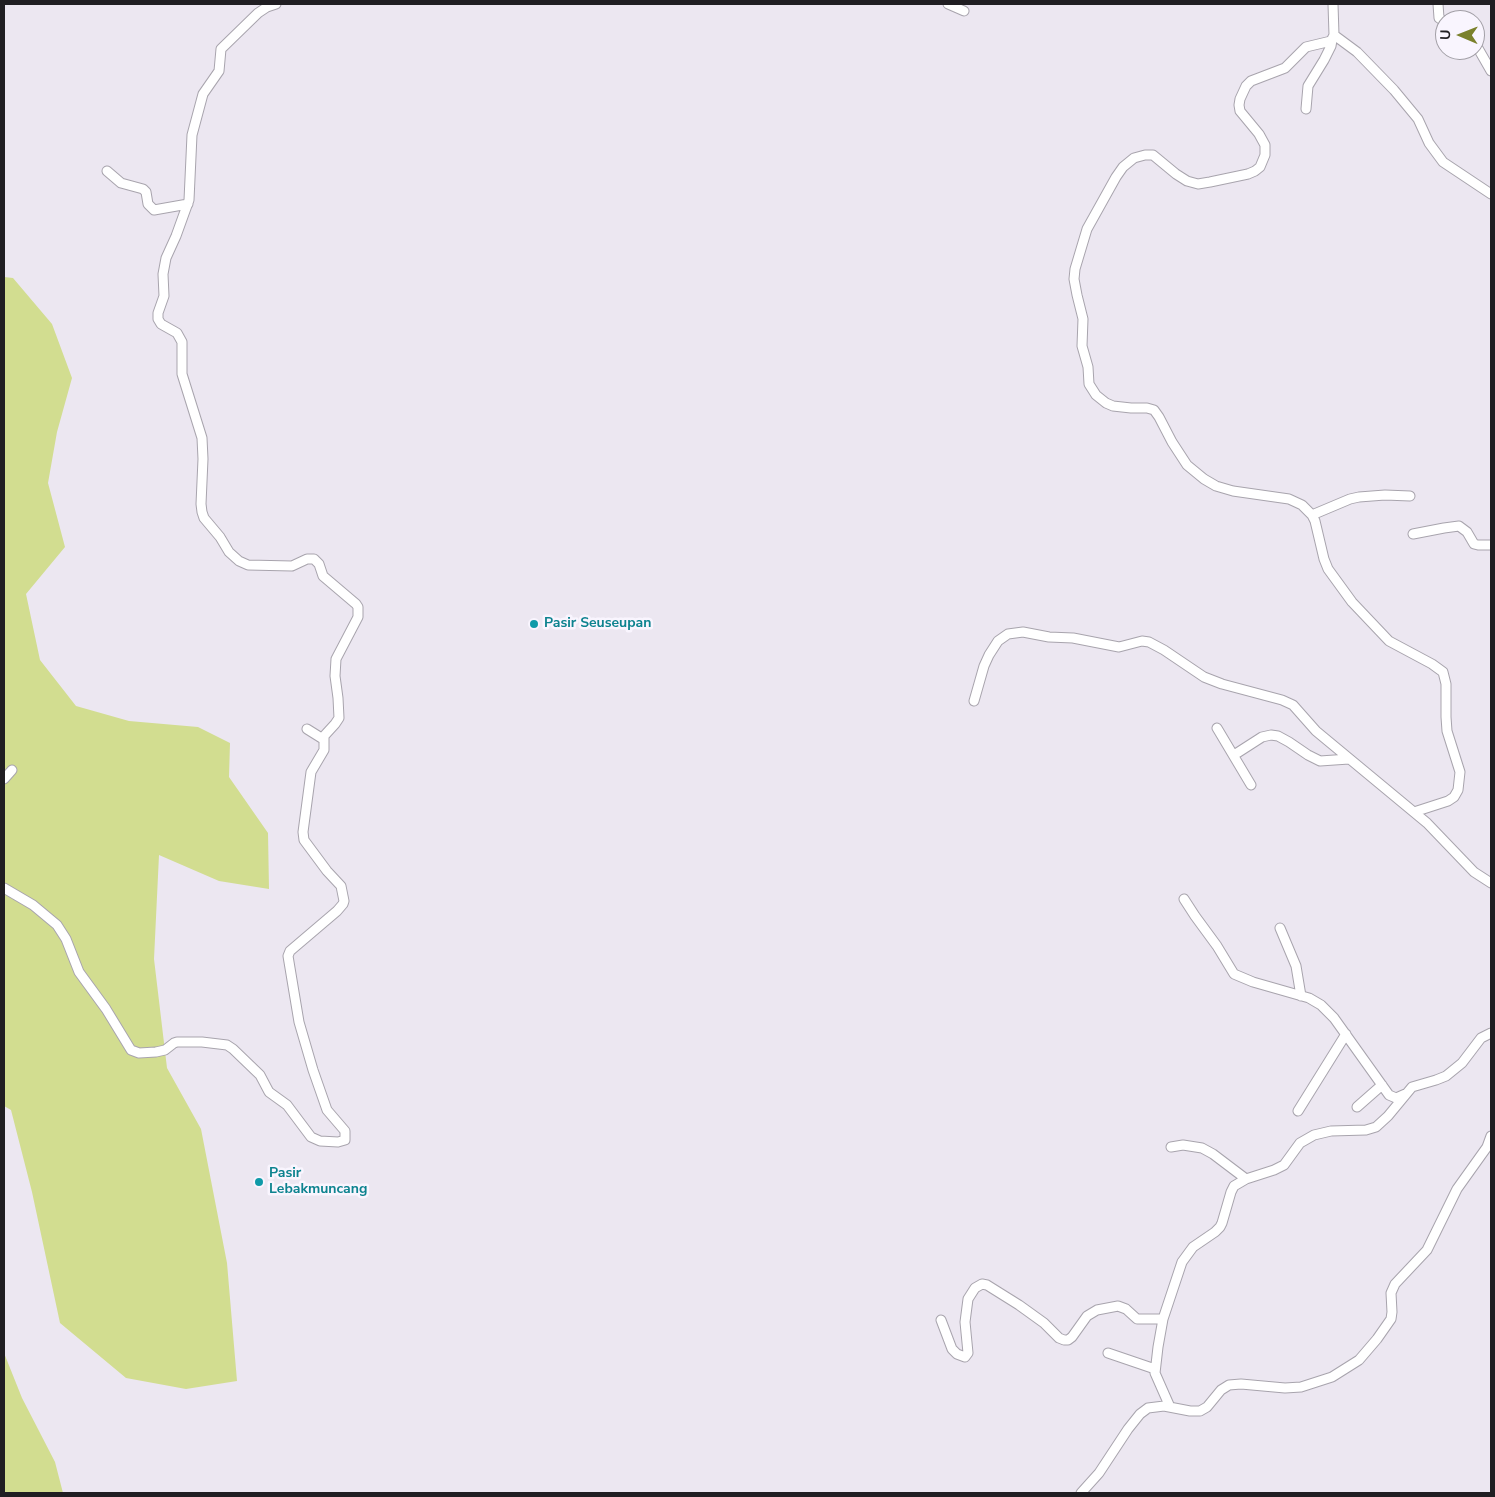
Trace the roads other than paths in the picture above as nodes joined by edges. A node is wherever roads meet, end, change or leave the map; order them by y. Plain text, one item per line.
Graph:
1 (276, 4) edge
2 (948, 4) edge
3 (1333, 4) edge
4 (964, 11) dead end
5 (1333, 38) junction
6 (1485, 60) edge
7 (1491, 71) edge
8 (1306, 109) dead end
9 (107, 171) dead end
10 (1491, 194) edge
11 (188, 204) junction
12 (1410, 496) dead end
13 (1312, 515) junction
14 (1413, 534) dead end
15 (1491, 545) edge
16 (974, 701) dead end
17 (1217, 728) dead end
18 (307, 729) dead end
19 (323, 739) junction
20 (1234, 755) junction
21 (1349, 759) junction
22 (12, 770) dead end
23 (4, 779) edge
24 (1251, 785) dead end
25 (1414, 812) junction
26 (1491, 883) edge
27 (4, 888) edge
28 (1184, 898) dead end
29 (1280, 928) dead end
30 (1301, 996) junction
31 (1491, 1033) edge
32 (1346, 1034) junction
33 (1382, 1084) junction
34 (1406, 1094) junction
35 (1357, 1108) dead end
36 (1298, 1111) dead end
37 (1491, 1136) edge
38 (1171, 1147) dead end
39 (1246, 1179) junction
40 (1162, 1319) junction
41 (941, 1320) dead end
42 (1108, 1353) dead end
43 (1155, 1369) junction
44 (1170, 1407) junction
45 (1081, 1493) edge

1 - 11 street
2 - 4 street
3 - 5 street
5 - 8 street
5 - 10 street
5 - 13 street
6 - 7 street
9 - 11 street
11 - 19 street
12 - 13 street
13 - 25 street
14 - 15 street
16 - 21 street
17 - 20 street
18 - 19 street
19 - 27 street
20 - 21 street
20 - 24 street
21 - 25 street
22 - 23 street
25 - 26 street
28 - 30 street
29 - 30 street
30 - 32 street
31 - 34 street
32 - 33 street
32 - 36 street
33 - 34 street
33 - 35 street
34 - 39 street
37 - 44 street
38 - 39 street
39 - 40 street
40 - 41 street
40 - 43 street
42 - 43 street
43 - 44 street
44 - 45 street

